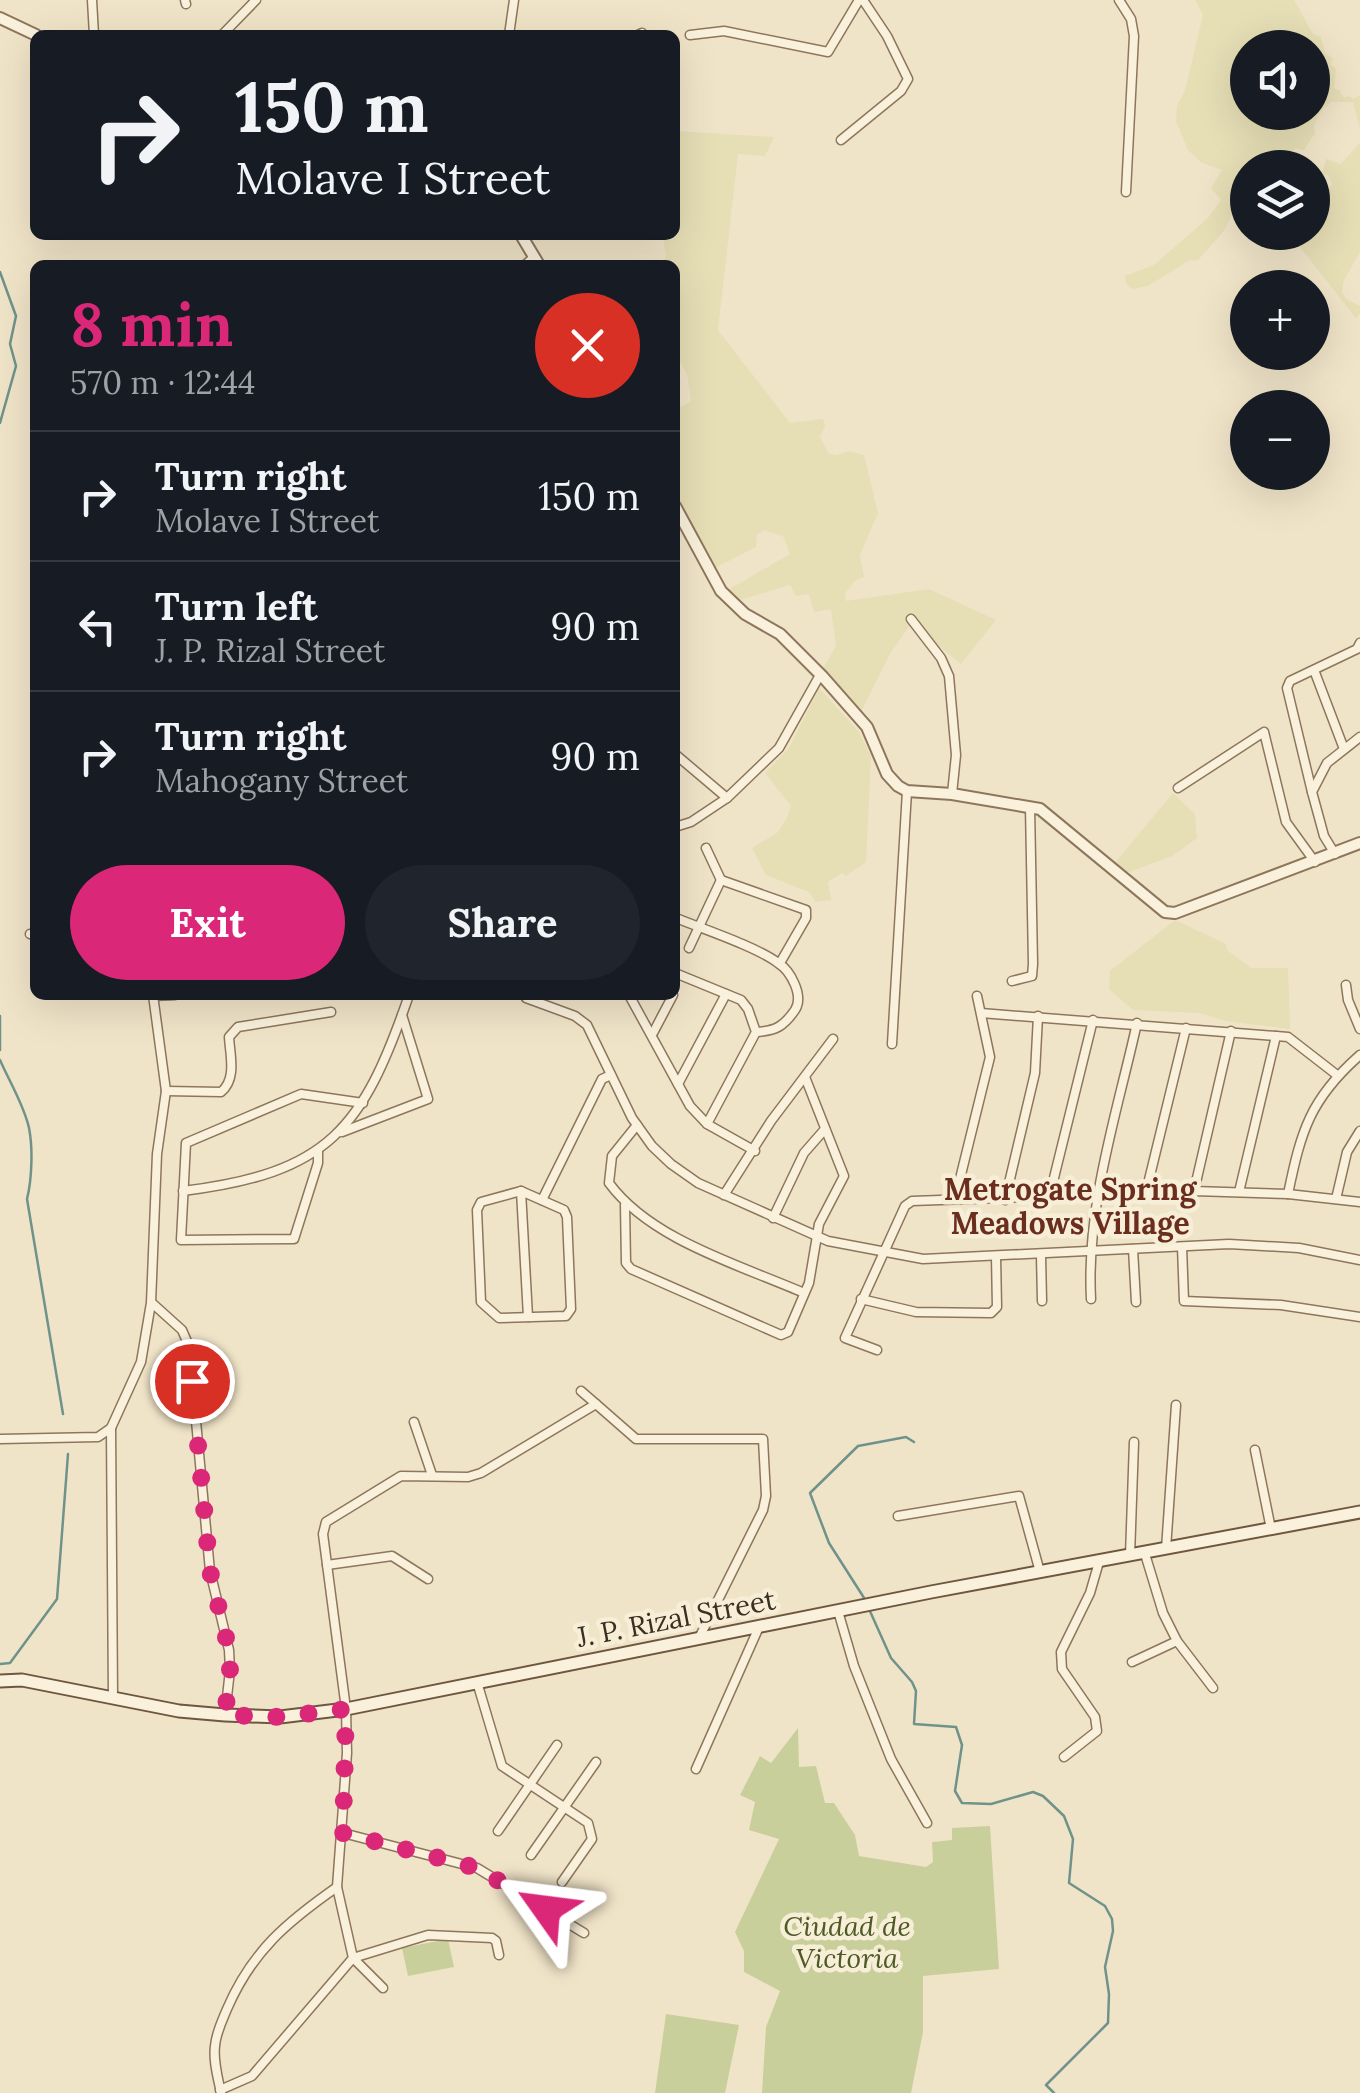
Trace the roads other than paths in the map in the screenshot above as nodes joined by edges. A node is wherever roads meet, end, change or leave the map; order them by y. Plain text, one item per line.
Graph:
1 (92, 0) edge
2 (256, 0) edge
3 (514, 0) edge
4 (861, 0) edge
5 (1119, 0) edge
6 (0, 18) edge
7 (94, 30) edge
8 (227, 30) edge
9 (510, 30) edge
10 (30, 32) edge
11 (690, 34) dead end
12 (840, 140) dead end
13 (1126, 192) dead end
14 (680, 515) edge
15 (912, 619) dead end
16 (1359, 649) edge
17 (1314, 670) junction
18 (820, 675) junction
19 (1360, 736) edge
20 (1344, 749) junction
21 (680, 758) edge
22 (1178, 788) dead end
23 (907, 791) junction
24 (1312, 792) junction
25 (952, 794) junction
26 (727, 798) junction
27 (1030, 807) junction
28 (680, 825) edge
29 (1360, 844) edge
30 (706, 848) dead end
31 (1335, 854) junction
32 (1314, 862) junction
33 (722, 880) junction
34 (680, 920) edge
35 (699, 928) junction
36 (690, 948) dead end
37 (780, 964) junction
38 (680, 974) edge
39 (1012, 981) dead end
40 (1346, 984) dead end
41 (726, 994) junction
42 (977, 996) dead end
43 (154, 1000) edge
44 (407, 1000) edge
45 (531, 1000) edge
46 (633, 1000) edge
47 (670, 1000) edge
48 (331, 1012) dead end
49 (981, 1013) junction
50 (402, 1015) junction
51 (1038, 1016) junction
52 (1093, 1020) junction
53 (1137, 1023) junction
54 (1186, 1028) junction
55 (1360, 1029) edge
56 (1231, 1031) junction
57 (756, 1032) junction
58 (653, 1033) junction
59 (1276, 1036) junction
60 (833, 1039) dead end
61 (892, 1044) dead end
62 (1360, 1055) edge
63 (611, 1075) junction
64 (1337, 1075) junction
65 (805, 1077) junction
66 (678, 1084) junction
67 (166, 1091) junction
68 (363, 1103) junction
69 (637, 1124) junction
70 (707, 1124) junction
71 (825, 1130) junction
72 (1360, 1131) edge
73 (336, 1135) junction
74 (318, 1151) junction
75 (754, 1151) junction
76 (183, 1191) junction
77 (1194, 1191) junction
78 (521, 1192) junction
79 (1146, 1192) junction
80 (1240, 1192) junction
81 (1288, 1194) junction
82 (724, 1195) junction
83 (1098, 1196) junction
84 (1049, 1198) junction
85 (955, 1199) junction
86 (1336, 1199) junction
87 (542, 1200) junction
88 (1005, 1200) junction
89 (1360, 1202) edge
90 (626, 1206) junction
91 (773, 1218) junction
92 (817, 1237) junction
93 (1182, 1247) junction
94 (1133, 1249) junction
95 (1091, 1250) junction
96 (884, 1251) junction
97 (1041, 1255) junction
98 (996, 1256) junction
99 (1360, 1260) edge
100 (804, 1293) junction
101 (862, 1299) junction
102 (1091, 1299) dead end
103 (1042, 1301) dead end
104 (151, 1302) junction
105 (1136, 1302) dead end
106 (528, 1317) junction
107 (1360, 1317) edge
108 (878, 1350) dead end
109 (580, 1391) dead end
110 (596, 1404) junction
111 (1176, 1405) dead end
112 (414, 1422) dead end
113 (111, 1428) junction
114 (0, 1439) edge
115 (1134, 1442) dead end
116 (1255, 1450) dead end
117 (432, 1474) junction
118 (1360, 1512) edge
119 (898, 1516) dead end
120 (1271, 1529) junction
121 (1166, 1549) junction
122 (1146, 1554) junction
123 (1130, 1556) junction
124 (1099, 1562) junction
125 (327, 1565) junction
126 (1040, 1572) junction
127 (428, 1580) dead end
128 (844, 1610) junction
129 (760, 1626) junction
130 (699, 1638) junction
131 (1177, 1641) junction
132 (1132, 1662) dead end
133 (0, 1682) edge
134 (478, 1682) junction
135 (1212, 1688) dead end
136 (113, 1698) junction
137 (346, 1709) junction
138 (225, 1715) junction
139 (558, 1744) dead end
140 (1064, 1757) dead end
141 (596, 1762) dead end
142 (696, 1769) dead end
143 (530, 1782) junction
144 (564, 1806) junction
145 (927, 1823) dead end
146 (498, 1831) dead end
147 (343, 1833) junction
148 (532, 1855) dead end
149 (562, 1882) dead end
150 (337, 1888) junction
151 (584, 1934) dead end
152 (500, 1955) dead end
153 (353, 1958) junction
154 (383, 1988) dead end
155 (220, 2092) edge

1 - 7 street
2 - 8 street
3 - 9 street
4 - 11 street
4 - 12 street
5 - 13 street
6 - 10 street
14 - 18 street
15 - 25 street
16 - 17 street
17 - 20 street
17 - 24 street
18 - 23 street
18 - 26 street
19 - 20 street
20 - 24 street
21 - 26 street
22 - 32 street
23 - 25 street
23 - 61 street
24 - 31 street
25 - 27 street
26 - 28 street
27 - 32 street
27 - 39 street
29 - 31 street
30 - 33 street
31 - 32 street
33 - 35 street
33 - 37 street
34 - 35 street
35 - 36 street
35 - 37 street
37 - 57 street
38 - 41 street
40 - 55 street
41 - 57 street
41 - 66 street
42 - 49 street
43 - 67 street
44 - 50 street
45 - 63 street
46 - 58 street
47 - 58 street
48 - 67 street
49 - 51 street
49 - 85 street
50 - 68 street
50 - 73 street
51 - 52 street
51 - 88 street
52 - 53 street
52 - 84 street
53 - 54 street
53 - 83 street
54 - 56 street
54 - 79 street
56 - 59 street
56 - 77 street
57 - 70 street
58 - 66 street
59 - 64 street
59 - 80 street
60 - 65 street
62 - 64 street
63 - 69 street
63 - 87 street
64 - 81 street
65 - 71 street
65 - 75 street
66 - 70 street
67 - 104 street
68 - 73 street
68 - 76 street
69 - 82 street
69 - 90 street
70 - 75 street
71 - 91 street
71 - 92 street
72 - 86 street
73 - 74 street
74 - 76 street
74 - 76 street
75 - 82 street
77 - 79 street
77 - 80 street
78 - 87 street
78 - 106 street
78 - 106 street
79 - 83 street
80 - 81 street
81 - 86 street
82 - 91 street
83 - 84 street
83 - 95 street
84 - 88 street
85 - 88 street
85 - 96 street
86 - 89 street
87 - 106 street
90 - 100 street
90 - 100 street
91 - 92 street
92 - 96 street
92 - 100 street
93 - 94 street
93 - 99 street
93 - 107 street
94 - 95 street
94 - 105 street
95 - 97 street
95 - 102 street
96 - 98 street
96 - 101 street
97 - 98 street
97 - 103 street
98 - 101 street
101 - 108 street
104 - 113 street
104 - 138 street
109 - 110 street
110 - 117 street
110 - 130 street
111 - 121 street
112 - 117 street
113 - 114 street
113 - 136 street
115 - 123 street
116 - 120 street
117 - 125 street
118 - 120 main road, J. P. Rizal Street
119 - 126 street
120 - 121 main road, J. P. Rizal Street
121 - 122 main road, J. P. Rizal Street
122 - 123 main road, J. P. Rizal Street
122 - 131 street
123 - 124 main road, J. P. Rizal Street
124 - 126 main road, J. P. Rizal Street
124 - 140 street
125 - 127 street
125 - 137 street
126 - 128 main road, J. P. Rizal Street
128 - 129 main road, J. P. Rizal Street
128 - 145 street
129 - 130 main road, J. P. Rizal Street
129 - 142 street
130 - 134 main road, J. P. Rizal Street
131 - 132 street
131 - 135 street
133 - 136 main road, J. P. Rizal Street
134 - 137 main road, J. P. Rizal Street
134 - 143 street
136 - 138 main road, J. P. Rizal Street
137 - 138 main road, J. P. Rizal Street
137 - 147 street
139 - 143 street
141 - 144 street
143 - 144 street
143 - 146 street
144 - 148 street
144 - 149 street
147 - 150 street
147 - 151 street
150 - 153 street
150 - 155 street
152 - 153 street
153 - 154 street
153 - 155 street

